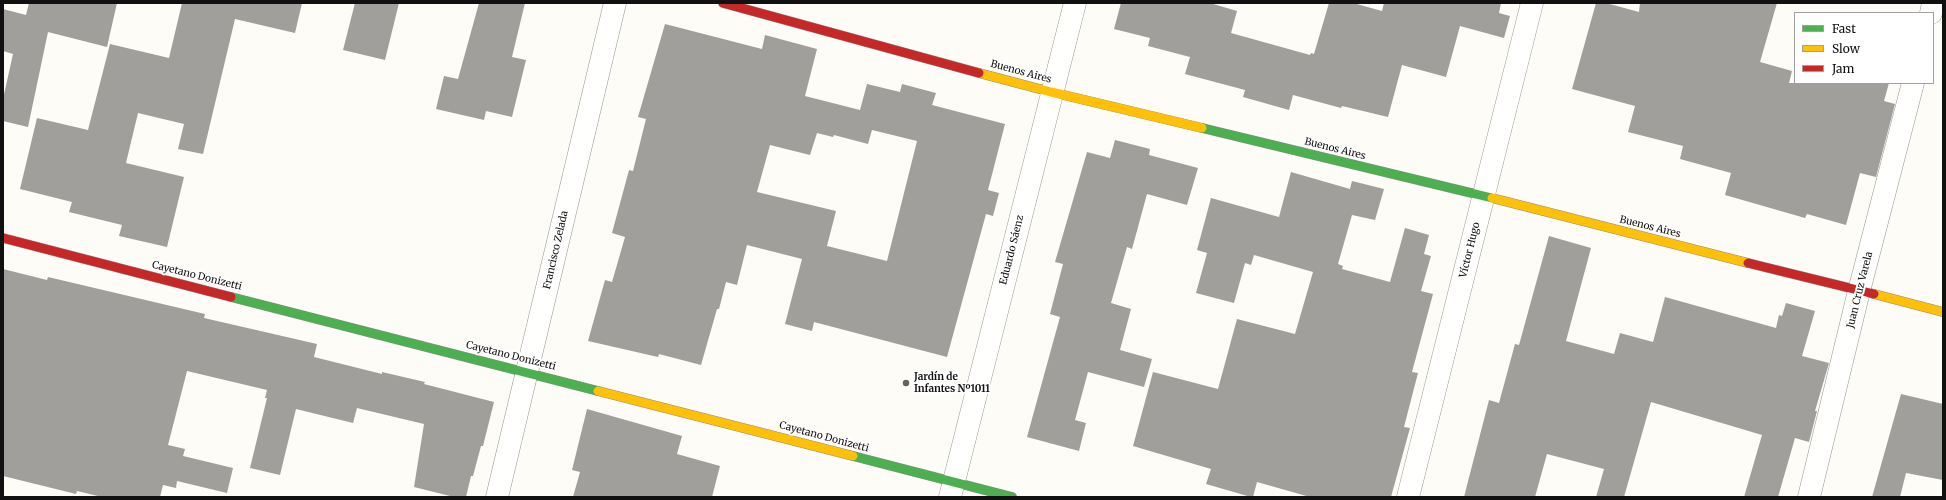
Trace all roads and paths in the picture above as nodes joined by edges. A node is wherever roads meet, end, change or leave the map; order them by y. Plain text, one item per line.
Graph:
1 (615, 3) edge
2 (723, 3) edge
3 (1075, 3) edge
4 (1532, 3) edge
5 (1913, 84) edge
6 (1051, 92) junction
7 (1483, 196) junction
8 (3, 238) edge
9 (1859, 291) junction
10 (1943, 312) edge
11 (528, 371) junction
12 (951, 489) edge
13 (497, 497) edge
14 (1012, 497) edge
15 (1408, 497) edge
16 (1809, 497) edge

1 - 11 street, Francisco Zelada
2 - 6 street, Buenos Aires
3 - 6 street, Eduardo Sáenz
4 - 7 street, Víctor Hugo
5 - 9 street, Juan Cruz Varela
6 - 7 street, Buenos Aires
6 - 12 street, Eduardo Sáenz
7 - 9 street, Buenos Aires
7 - 15 street, Víctor Hugo
8 - 11 street, Cayetano Donizetti
9 - 10 street, Buenos Aires
9 - 16 street, Juan Cruz Varela
11 - 12 street, Cayetano Donizetti
11 - 13 street, Francisco Zelada
12 - 14 street, Cayetano Donizetti

